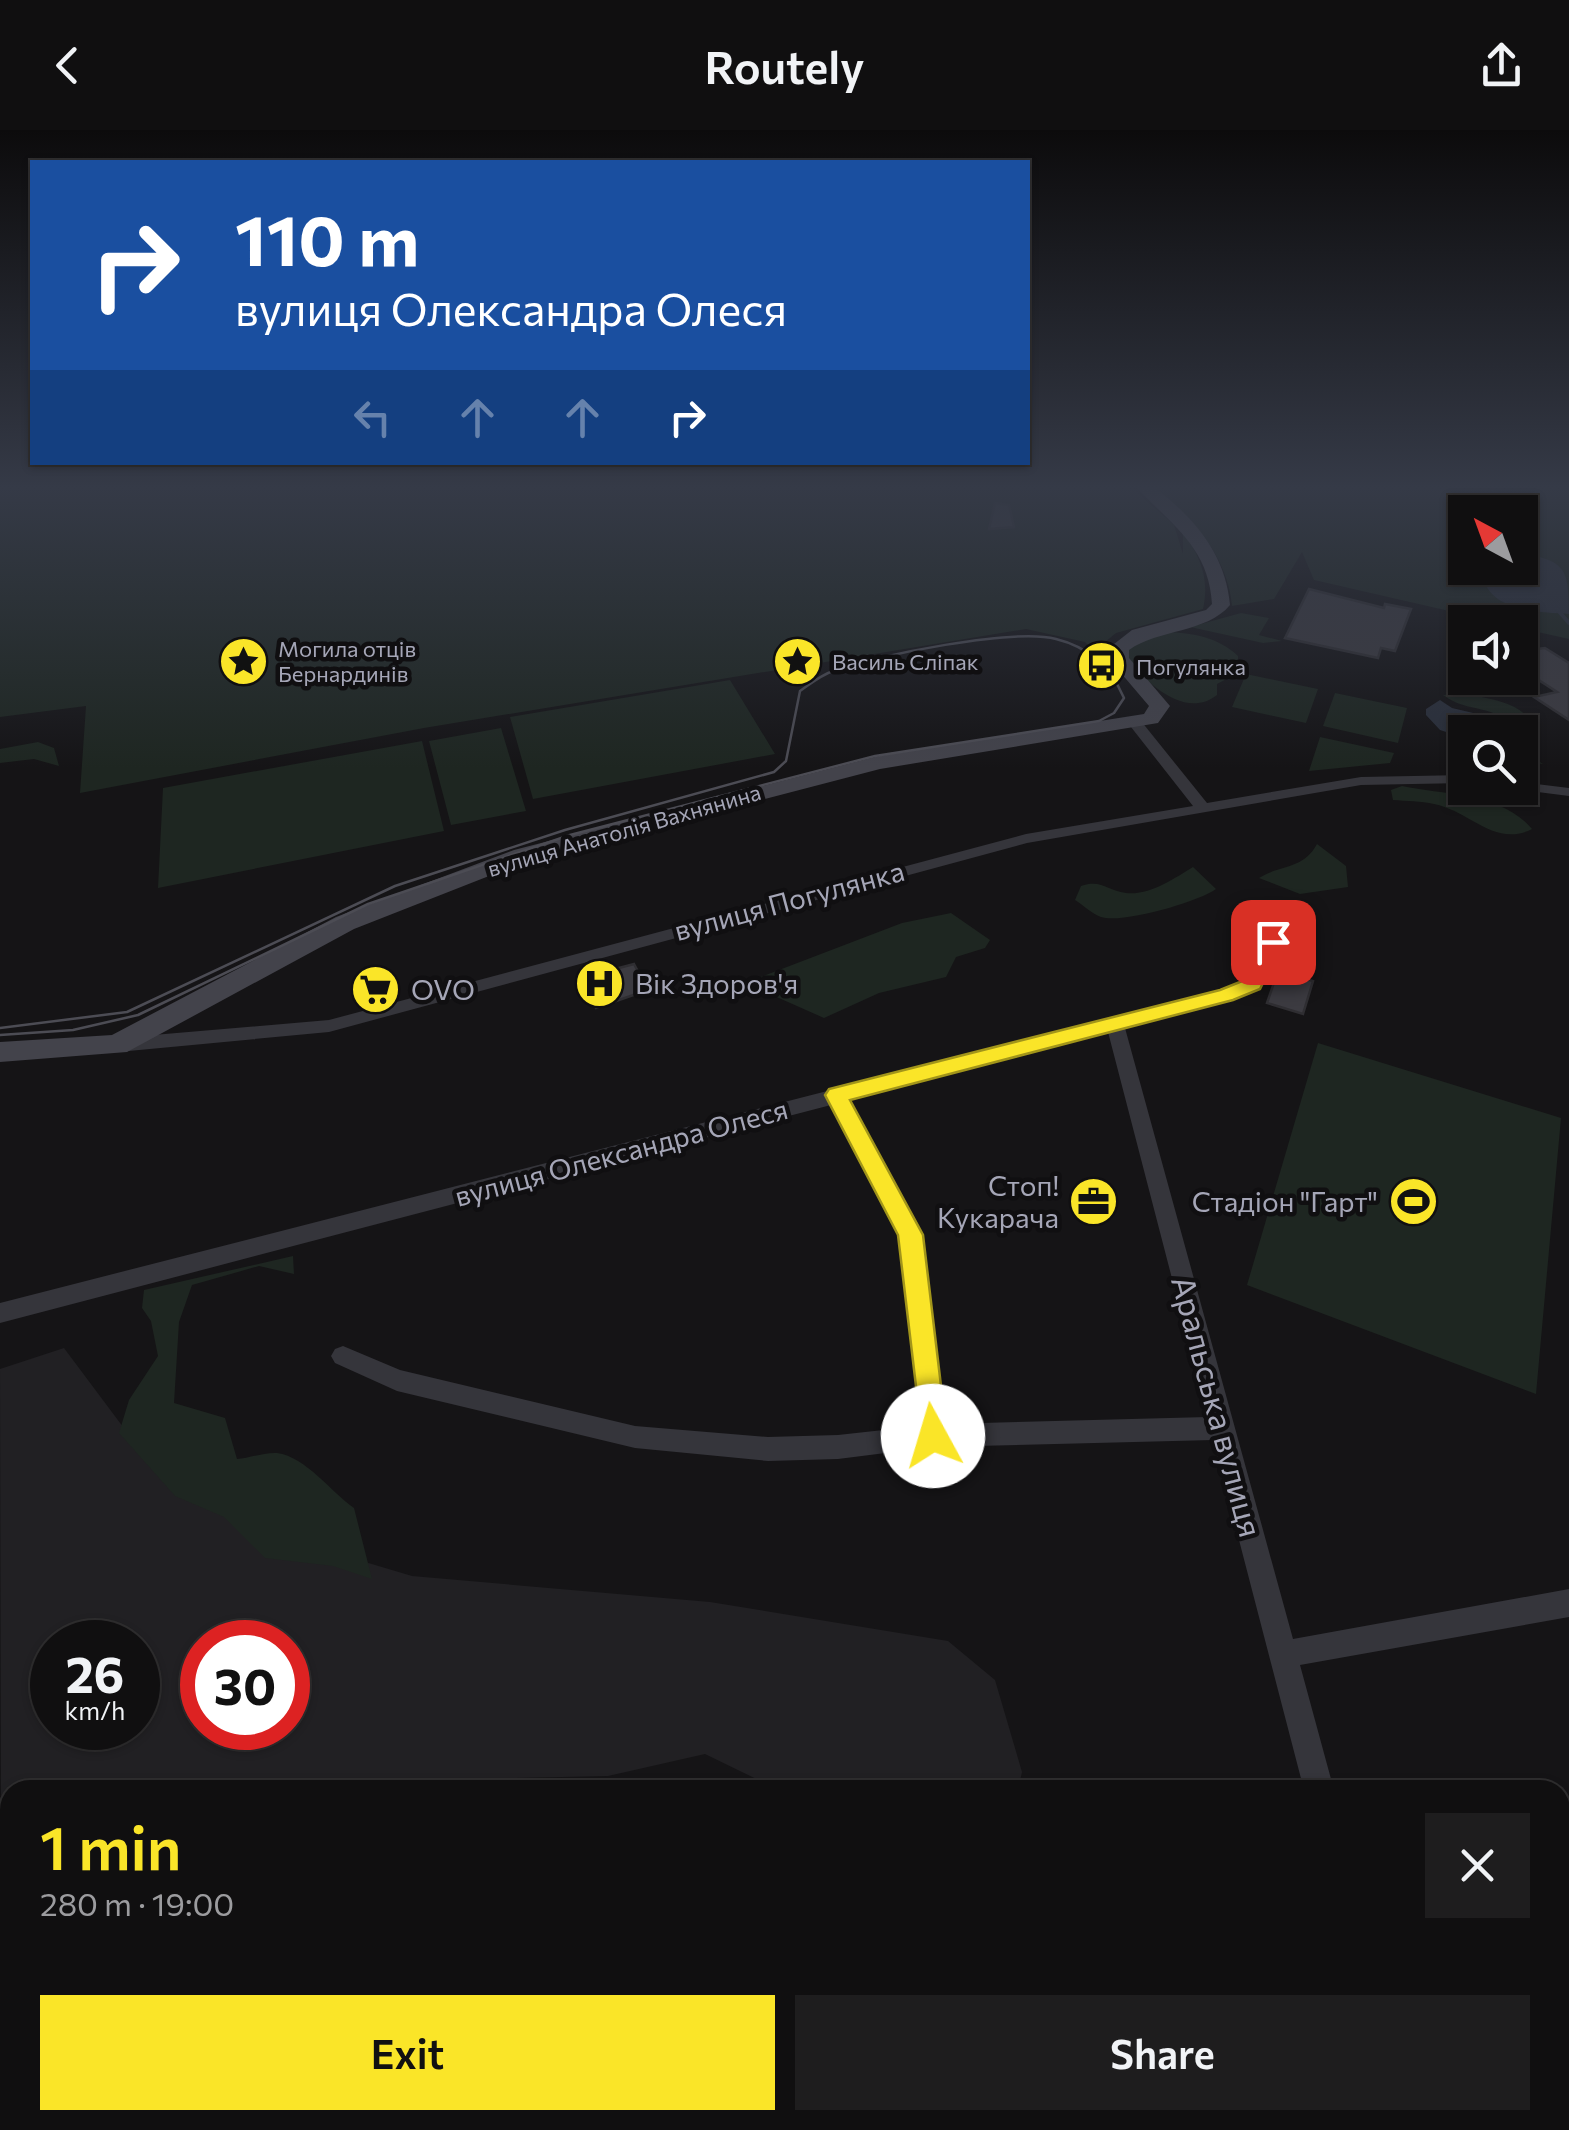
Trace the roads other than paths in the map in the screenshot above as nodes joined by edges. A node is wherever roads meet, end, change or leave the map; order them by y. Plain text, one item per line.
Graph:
1 (1219, 581) edge
2 (1136, 724) junction
3 (1448, 779) edge
4 (1538, 788) edge
5 (1569, 792) edge
6 (1202, 807) junction
7 (1273, 942) dead end
8 (1115, 1024) junction
9 (117, 1045) junction
10 (0, 1052) edge
11 (836, 1095) junction
12 (0, 1312) edge
13 (343, 1356) dead end
14 (1224, 1428) junction
15 (933, 1436) junction
16 (1569, 1604) edge
17 (1286, 1654) junction
18 (1317, 1780) edge

1 - 2 street, вулиця Анатолія Вахнянина
2 - 6 street
2 - 9 street, вулиця Анатолія Вахнянина
3 - 6 street, вулиця Погулянка
4 - 5 street
6 - 9 street, вулиця Погулянка
7 - 8 street, вулиця Олександра Олеся
8 - 11 street, вулиця Олександра Олеся
8 - 14 street, Аральська вулиця
9 - 10 street
11 - 12 street, вулиця Олександра Олеся
11 - 15 street
13 - 15 street
14 - 15 street
14 - 17 street, Аральська вулиця
16 - 17 street
17 - 18 street, Аральська вулиця

